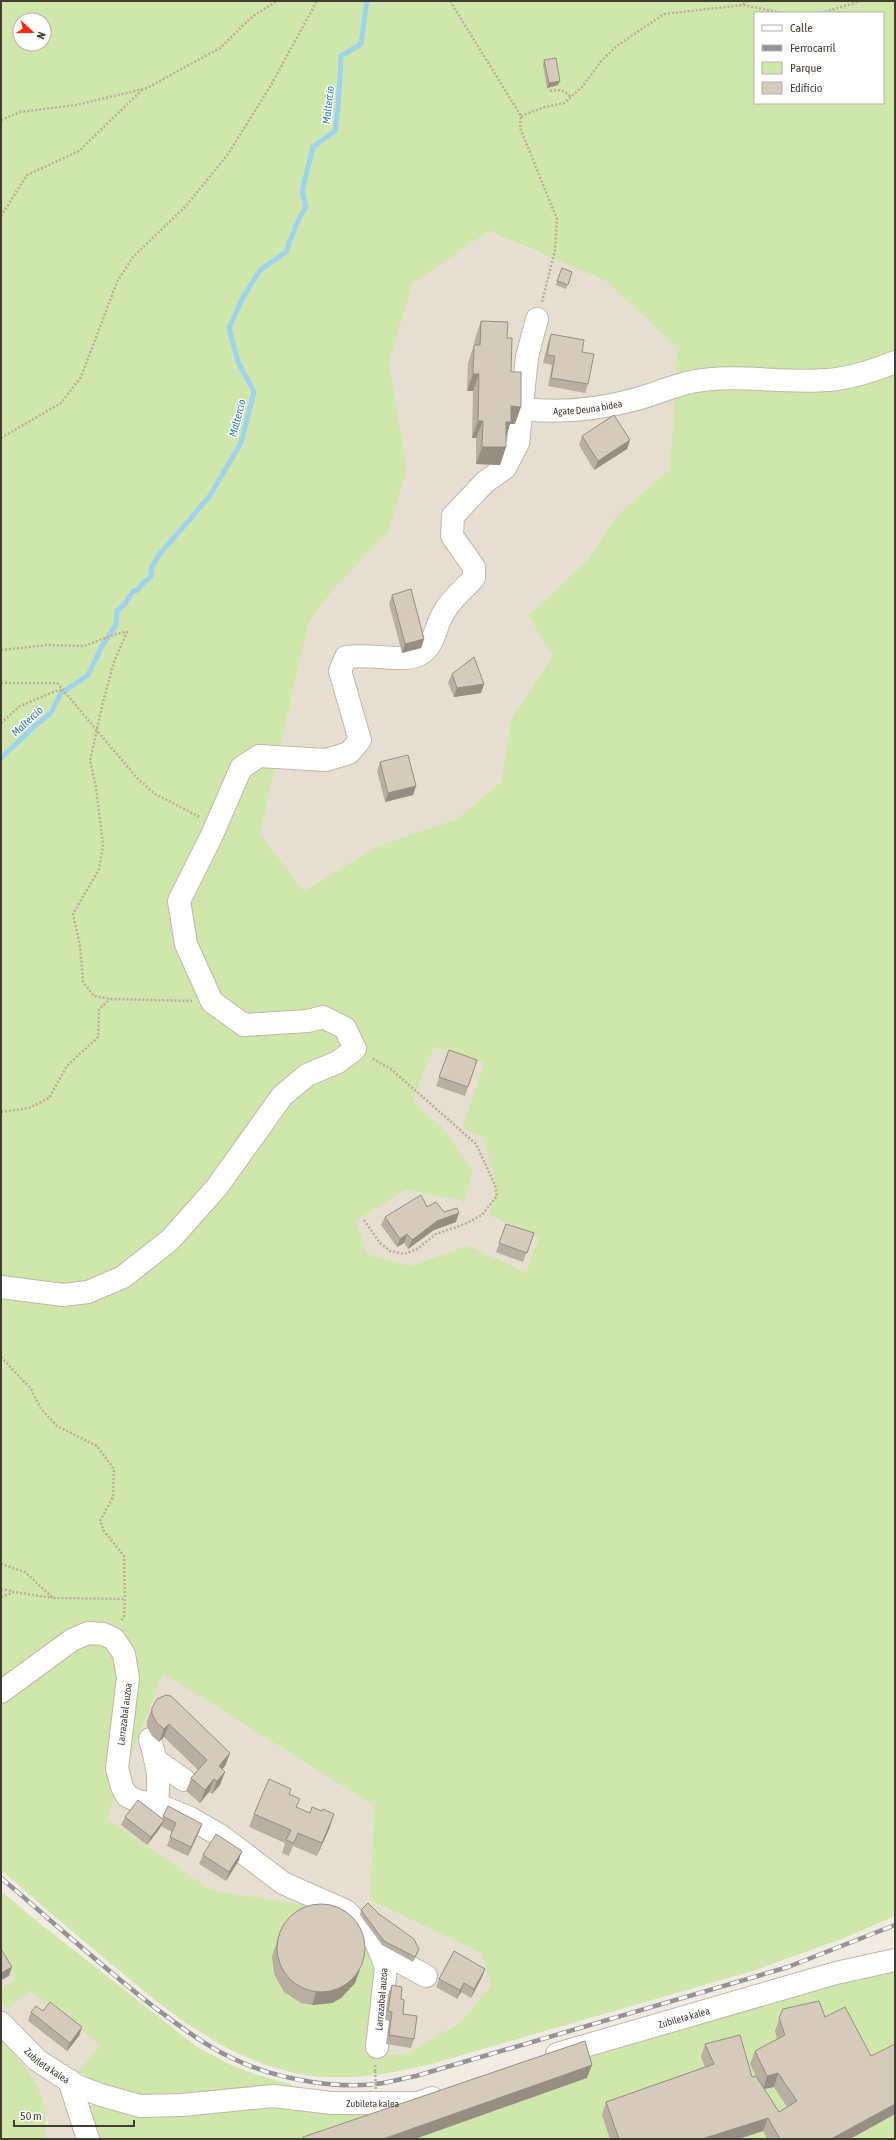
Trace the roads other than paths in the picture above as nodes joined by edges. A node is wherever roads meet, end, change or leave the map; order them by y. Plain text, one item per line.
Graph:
1 (537, 320) road end
2 (895, 362) edge
3 (522, 409) junction
4 (1, 1287) edge
5 (1, 1692) edge
6 (150, 1738) dead end
7 (157, 1761) junction
8 (184, 1780) dead end
9 (156, 1805) junction
10 (380, 1951) junction
11 (895, 1960) edge
12 (426, 1976) dead end
13 (1, 2022) edge
14 (377, 2047) dead end
15 (539, 2060) edge
16 (69, 2080) junction
17 (453, 2090) edge
18 (88, 2139) edge

1 - 3 street
2 - 3 street, Agate Deuna bidea
3 - 4 street
5 - 9 street, Larrazabal auzoa
6 - 7 street
7 - 8 street
7 - 9 street
9 - 10 street, Larrazabal auzoa
10 - 12 street, Larrazabal auzoa
10 - 14 street, Larrazabal auzoa
11 - 15 street, Zubileta kalea
13 - 16 street, Zubileta kalea
16 - 17 street, Zubileta kalea
16 - 18 street

